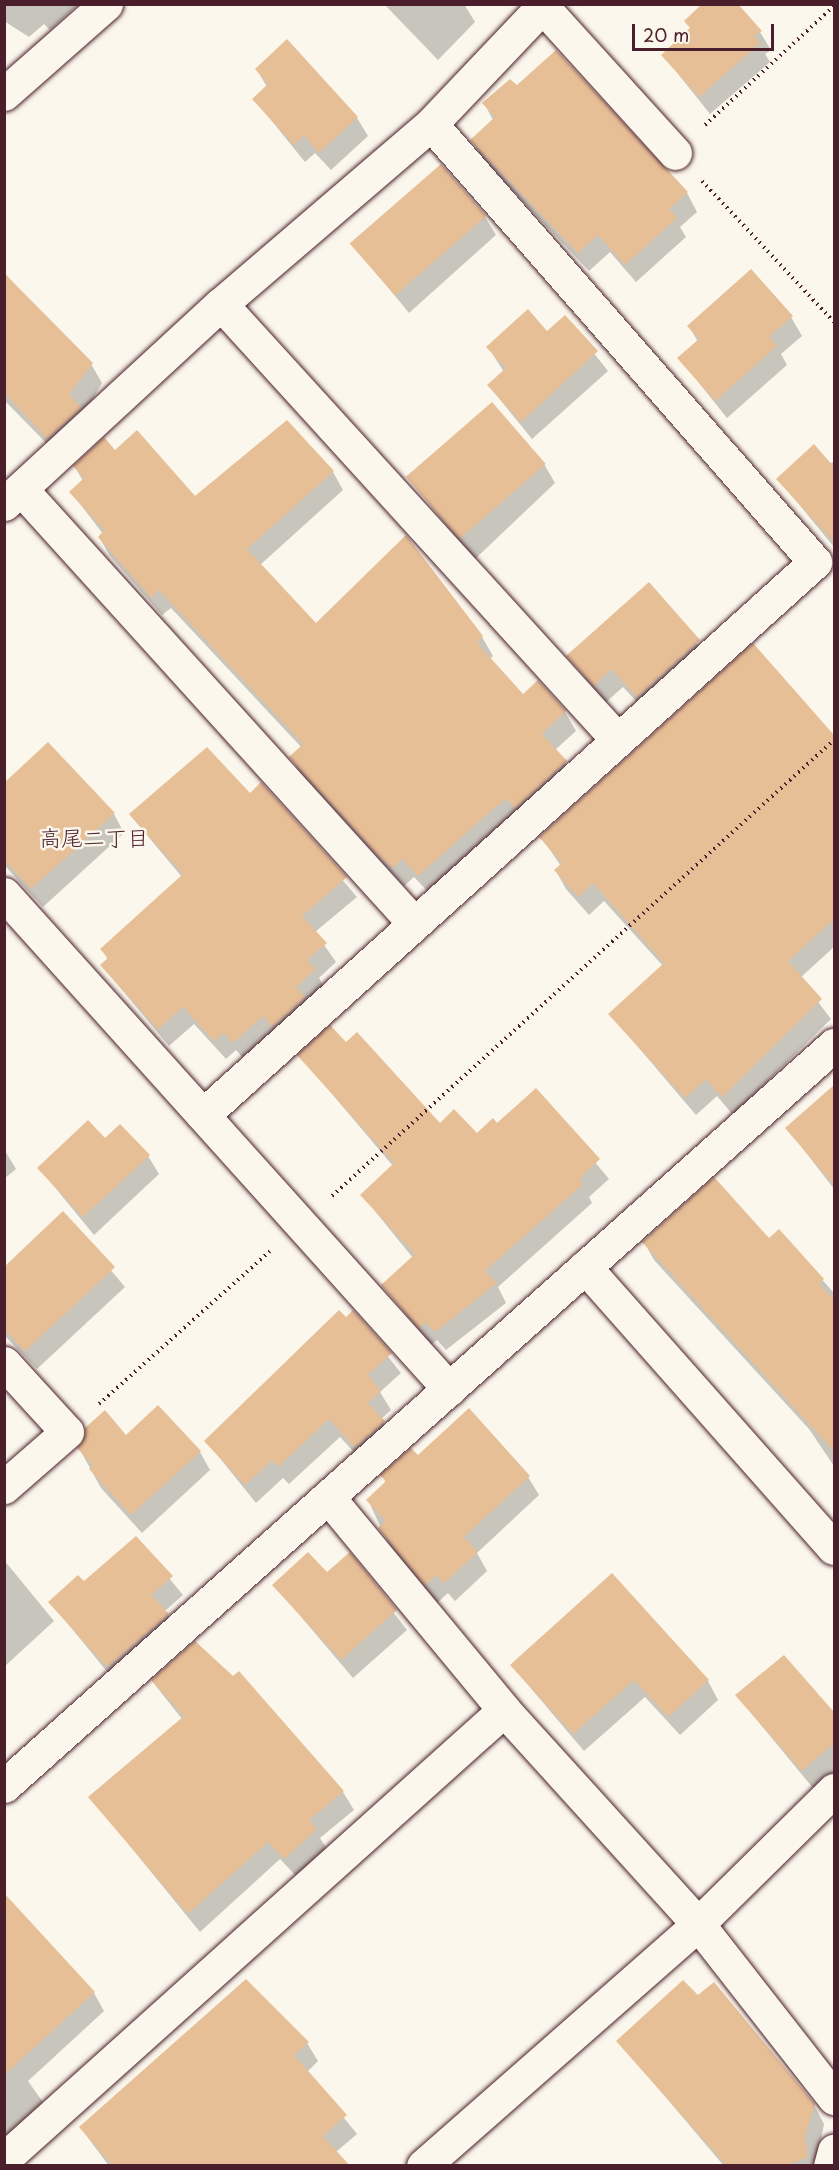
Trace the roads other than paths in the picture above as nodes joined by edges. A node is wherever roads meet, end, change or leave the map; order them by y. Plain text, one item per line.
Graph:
1 (106, 4) edge
2 (542, 5) edge
3 (4, 94) edge
4 (430, 124) junction
5 (675, 153) road end
6 (221, 304) junction
7 (13, 496) edge
8 (615, 738) junction
9 (4, 894) edge
10 (412, 921) junction
11 (834, 1045) edge
12 (203, 1115) junction
13 (585, 1267) junction
14 (4, 1363) edge
15 (449, 1389) junction
16 (4, 1487) edge
17 (328, 1497) junction
18 (834, 1548) edge
19 (504, 1710) junction
20 (4, 1786) edge
21 (834, 1790) edge
22 (698, 1924) junction
23 (834, 2098) edge
24 (834, 2151) edge
25 (4, 2159) edge
26 (423, 2166) edge
27 (830, 2166) edge

1 - 3 street
2 - 4 street
2 - 5 street
4 - 6 street
4 - 8 street
6 - 7 street
6 - 8 street
7 - 10 street
8 - 10 street
9 - 12 street
10 - 12 street
11 - 13 street
12 - 15 street
13 - 15 street
13 - 18 street
14 - 16 street
15 - 17 street
17 - 19 street
17 - 20 street
19 - 22 street
19 - 25 street
21 - 22 street
22 - 23 street
22 - 26 street
24 - 27 street

